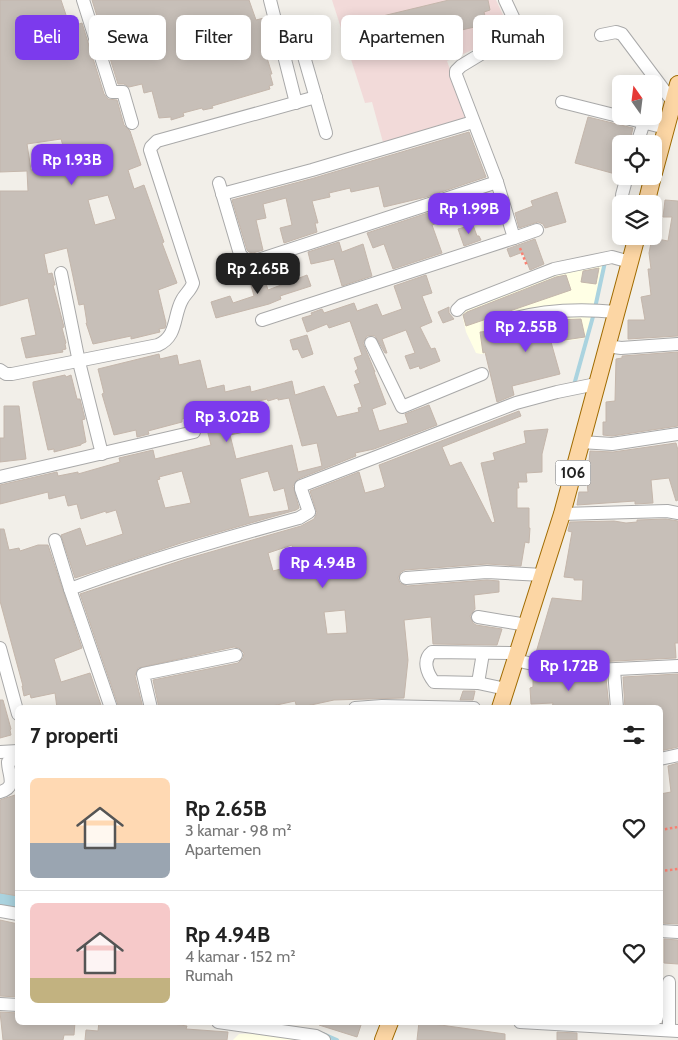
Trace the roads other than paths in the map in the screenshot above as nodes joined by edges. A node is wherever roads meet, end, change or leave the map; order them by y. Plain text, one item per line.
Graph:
1 (83, 0) edge
2 (270, 0) edge
3 (505, 0) edge
4 (274, 15) edge
5 (601, 35) dead end
6 (285, 60) edge
7 (305, 60) edge
8 (676, 90) edge
9 (316, 97) junction
10 (562, 102) dead end
11 (296, 104) junction
12 (612, 114) edge
13 (132, 122) dead end
14 (472, 122) junction
15 (655, 125) edge
16 (666, 128) junction
17 (326, 133) dead end
18 (662, 142) edge
19 (497, 182) junction
20 (625, 185) edge
21 (622, 195) dead end
22 (537, 230) dead end
23 (516, 238) junction
24 (635, 245) edge
25 (630, 262) junction
26 (60, 273) dead end
27 (457, 310) dead end
28 (616, 312) junction
29 (262, 320) dead end
30 (500, 322) dead end
31 (371, 343) dead end
32 (678, 344) edge
33 (614, 347) junction
34 (79, 362) junction
35 (0, 370) edge
36 (482, 374) dead end
37 (596, 384) junction
38 (194, 432) dead end
39 (678, 434) edge
40 (581, 442) junction
41 (102, 454) junction
42 (0, 477) edge
43 (678, 513) edge
44 (562, 514) junction
45 (55, 540) dead end
46 (543, 575) junction
47 (406, 578) dead end
48 (70, 589) junction
49 (478, 617) dead end
50 (527, 624) junction
51 (0, 648) edge
52 (483, 653) junction
53 (236, 654) dead end
54 (517, 656) junction
55 (678, 666) edge
56 (614, 670) junction
57 (478, 683) junction
58 (506, 689) junction
59 (16, 705) edge
60 (110, 705) edge
61 (150, 705) edge
62 (501, 705) edge
63 (617, 705) edge
64 (15, 751) edge
65 (0, 752) edge
66 (678, 755) edge
67 (15, 758) edge
68 (663, 758) edge
69 (0, 792) edge
70 (0, 910) edge
71 (15, 913) edge
72 (663, 931) edge
73 (678, 932) edge
74 (669, 982) dead end
75 (0, 1004) edge
76 (15, 1005) edge
77 (239, 1025) edge
78 (389, 1025) edge
79 (578, 1025) edge
80 (674, 1030) edge
81 (324, 1040) edge
82 (383, 1040) edge

1 - 13 street
2 - 4 street
3 - 14 street
5 - 8 street
6 - 11 street
7 - 9 street
8 - 16 main road
9 - 11 street
9 - 17 street
10 - 12 street
11 - 34 street
14 - 19 street
14 - 19 street
15 - 16 street
16 - 18 main road
19 - 23 street
20 - 21 street
22 - 23 street
23 - 29 street
24 - 25 main road, 106
25 - 27 street
25 - 28 main road, 106
26 - 34 street
28 - 30 street
28 - 33 main road, 106
31 - 36 street
32 - 33 street
33 - 37 main road, 106
34 - 35 street
34 - 41 street
37 - 40 main road, 106
37 - 48 street
38 - 41 street
39 - 40 street
40 - 44 main road, 106
41 - 42 street
43 - 44 street
44 - 46 main road, 106
45 - 48 street
46 - 47 street
46 - 50 main road, 106
48 - 60 street
49 - 50 street
50 - 54 main road, 106
51 - 59 street
52 - 54 street
52 - 57 street
52 - 57 street
53 - 61 street
54 - 56 street
54 - 58 main road, 106
55 - 56 street
56 - 63 street
57 - 58 street
58 - 62 main road, 106
64 - 65 street
66 - 68 street
67 - 69 street
70 - 71 street
72 - 73 street
74 - 80 street
75 - 76 street
77 - 81 street
78 - 82 main road
79 - 80 street

